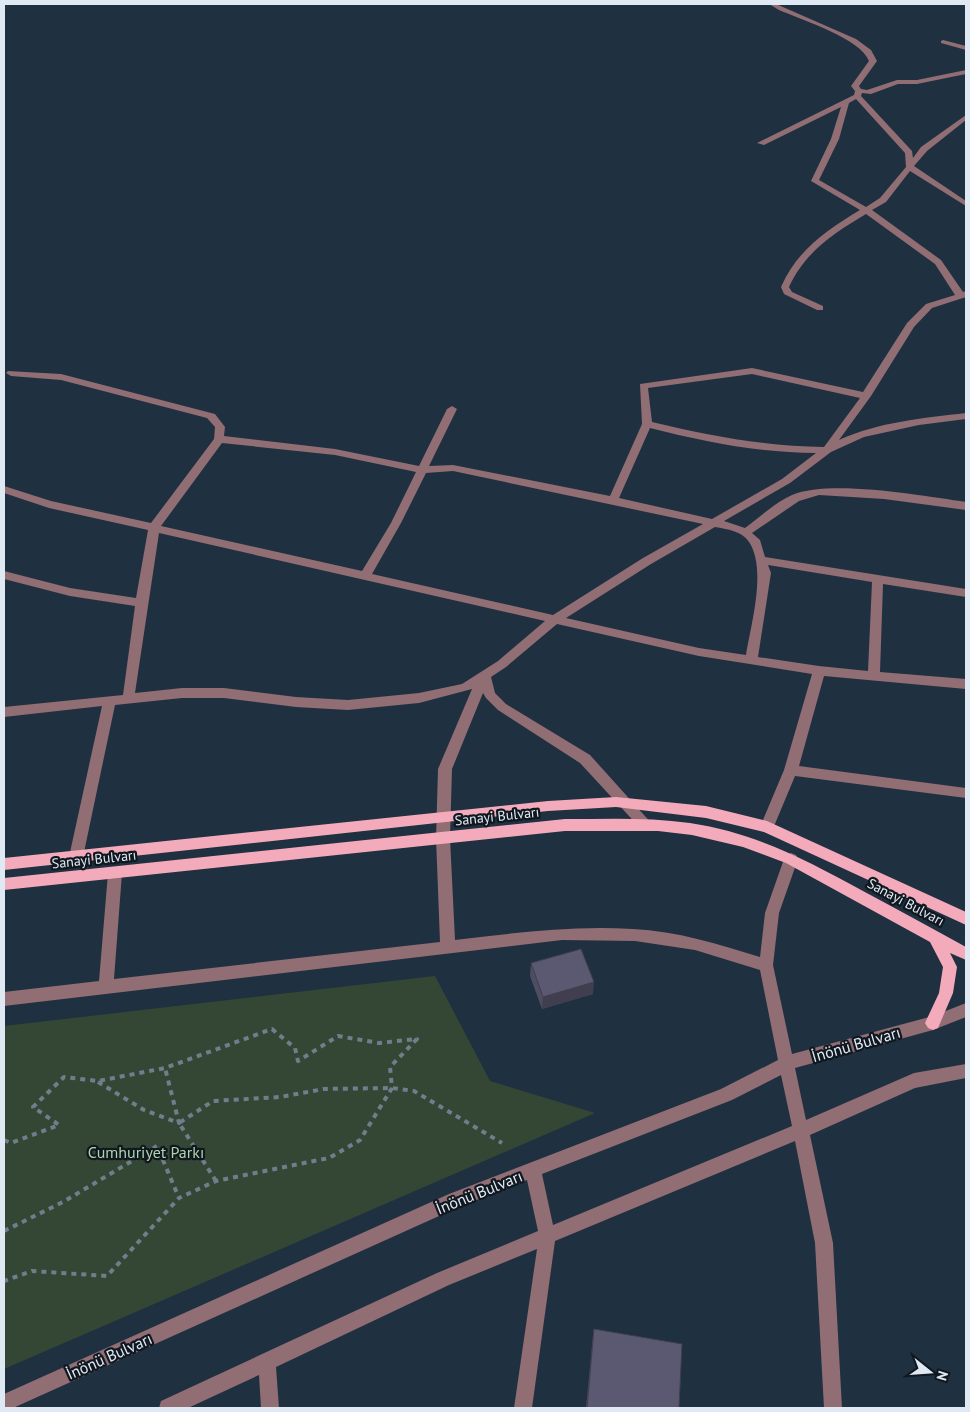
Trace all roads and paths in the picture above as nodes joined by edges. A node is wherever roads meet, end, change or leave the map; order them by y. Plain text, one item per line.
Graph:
1 (772, 4) edge
2 (943, 42) dead end
3 (966, 48) edge
4 (966, 72) edge
5 (858, 94) junction
6 (846, 102) junction
7 (966, 117) edge
8 (761, 143) dead end
9 (909, 166) junction
10 (966, 204) edge
11 (866, 210) junction
12 (963, 294) edge
13 (820, 308) dead end
14 (6, 374) edge
15 (866, 396) junction
16 (452, 409) dead end
17 (966, 416) edge
18 (647, 424) junction
19 (219, 439) junction
20 (827, 450) junction
21 (423, 470) junction
22 (4, 489) edge
23 (613, 500) junction
24 (966, 506) edge
25 (718, 522) junction
26 (154, 527) junction
27 (744, 533) junction
28 (761, 560) junction
29 (4, 575) edge
30 (366, 575) junction
31 (878, 578) junction
32 (966, 592) edge
33 (141, 604) junction
34 (554, 619) junction
35 (751, 660) junction
36 (820, 671) junction
37 (484, 676) junction
38 (874, 677) junction
39 (966, 684) edge
40 (128, 700) junction
41 (109, 702) junction
42 (4, 712) edge
43 (791, 770) junction
44 (966, 793) edge
45 (626, 803) junction
46 (445, 817) junction
47 (646, 825) junction
48 (767, 827) junction
49 (443, 838) junction
50 (76, 856) junction
51 (791, 860) junction
52 (4, 864) edge
53 (115, 873) junction
54 (4, 884) edge
55 (966, 919) edge
56 (934, 935) junction
57 (448, 948) junction
58 (966, 954) edge
59 (766, 965) junction
60 (106, 988) junction
61 (4, 999) edge
62 (966, 1010) edge
63 (933, 1023) junction
64 (788, 1063) junction
65 (165, 1068) junction
66 (966, 1072) edge
67 (98, 1082) junction
68 (392, 1088) junction
69 (180, 1123) junction
70 (800, 1131) junction
71 (4, 1140) edge
72 (502, 1144) dead end
73 (532, 1170) junction
74 (216, 1181) junction
75 (179, 1198) junction
76 (4, 1232) edge
77 (547, 1236) junction
78 (4, 1281) edge
79 (267, 1362) junction
80 (4, 1403) edge
81 (168, 1408) edge
82 (270, 1408) edge
83 (523, 1408) edge
84 (833, 1408) edge

1 - 5 street
2 - 3 street
4 - 5 street
5 - 6 street
5 - 9 street
6 - 8 street
6 - 11 street
7 - 9 street
9 - 10 street
9 - 11 street
11 - 12 street
11 - 13 street
12 - 15 street
14 - 19 street
15 - 18 street
15 - 20 street
16 - 21 street
17 - 20 street
18 - 20 street
18 - 23 street
19 - 21 street
19 - 26 street
20 - 25 street
21 - 23 street
21 - 30 street
22 - 26 street
23 - 25 street
24 - 27 street
25 - 27 street
25 - 34 street
26 - 30 street
26 - 33 street
27 - 28 street
28 - 31 street
28 - 35 street
29 - 33 street
30 - 34 street
31 - 32 street
31 - 38 street
33 - 40 street
34 - 35 street
34 - 37 street
35 - 36 street
36 - 38 street
36 - 43 street
37 - 40 street
37 - 45 street
37 - 46 street
38 - 39 street
40 - 41 street
41 - 42 street
41 - 50 street
43 - 44 street
43 - 48 street
45 - 46 main road, Sanayi Bulvarı
45 - 47 street
45 - 48 main road, Sanayi Bulvarı
46 - 49 street
46 - 50 main road, Sanayi Bulvarı
47 - 49 main road, Sanayi Bulvarı
47 - 51 main road, Sanayi Bulvarı
48 - 55 main road, Sanayi Bulvarı
49 - 53 main road, Sanayi Bulvarı
49 - 57 street
50 - 52 main road, Sanayi Bulvarı
51 - 56 main road, Sanayi Bulvarı
51 - 59 street
53 - 54 main road, Sanayi Bulvarı
53 - 60 street
56 - 58 main road, Sanayi Bulvarı
56 - 63 main road
57 - 59 street
57 - 60 street
59 - 64 street
60 - 61 street
62 - 63 street, İnönü Bulvarı
63 - 64 street, İnönü Bulvarı
64 - 70 street
64 - 73 street, İnönü Bulvarı
65 - 67 path
65 - 68 path
65 - 69 path
66 - 70 street
67 - 69 path
67 - 71 path
68 - 69 path
68 - 72 path
68 - 74 path
69 - 74 path
70 - 77 street
70 - 84 street
73 - 77 street
73 - 80 street, İnönü Bulvarı
74 - 75 path
75 - 76 path
75 - 78 path
77 - 79 street
77 - 83 street
79 - 81 street
79 - 82 street

